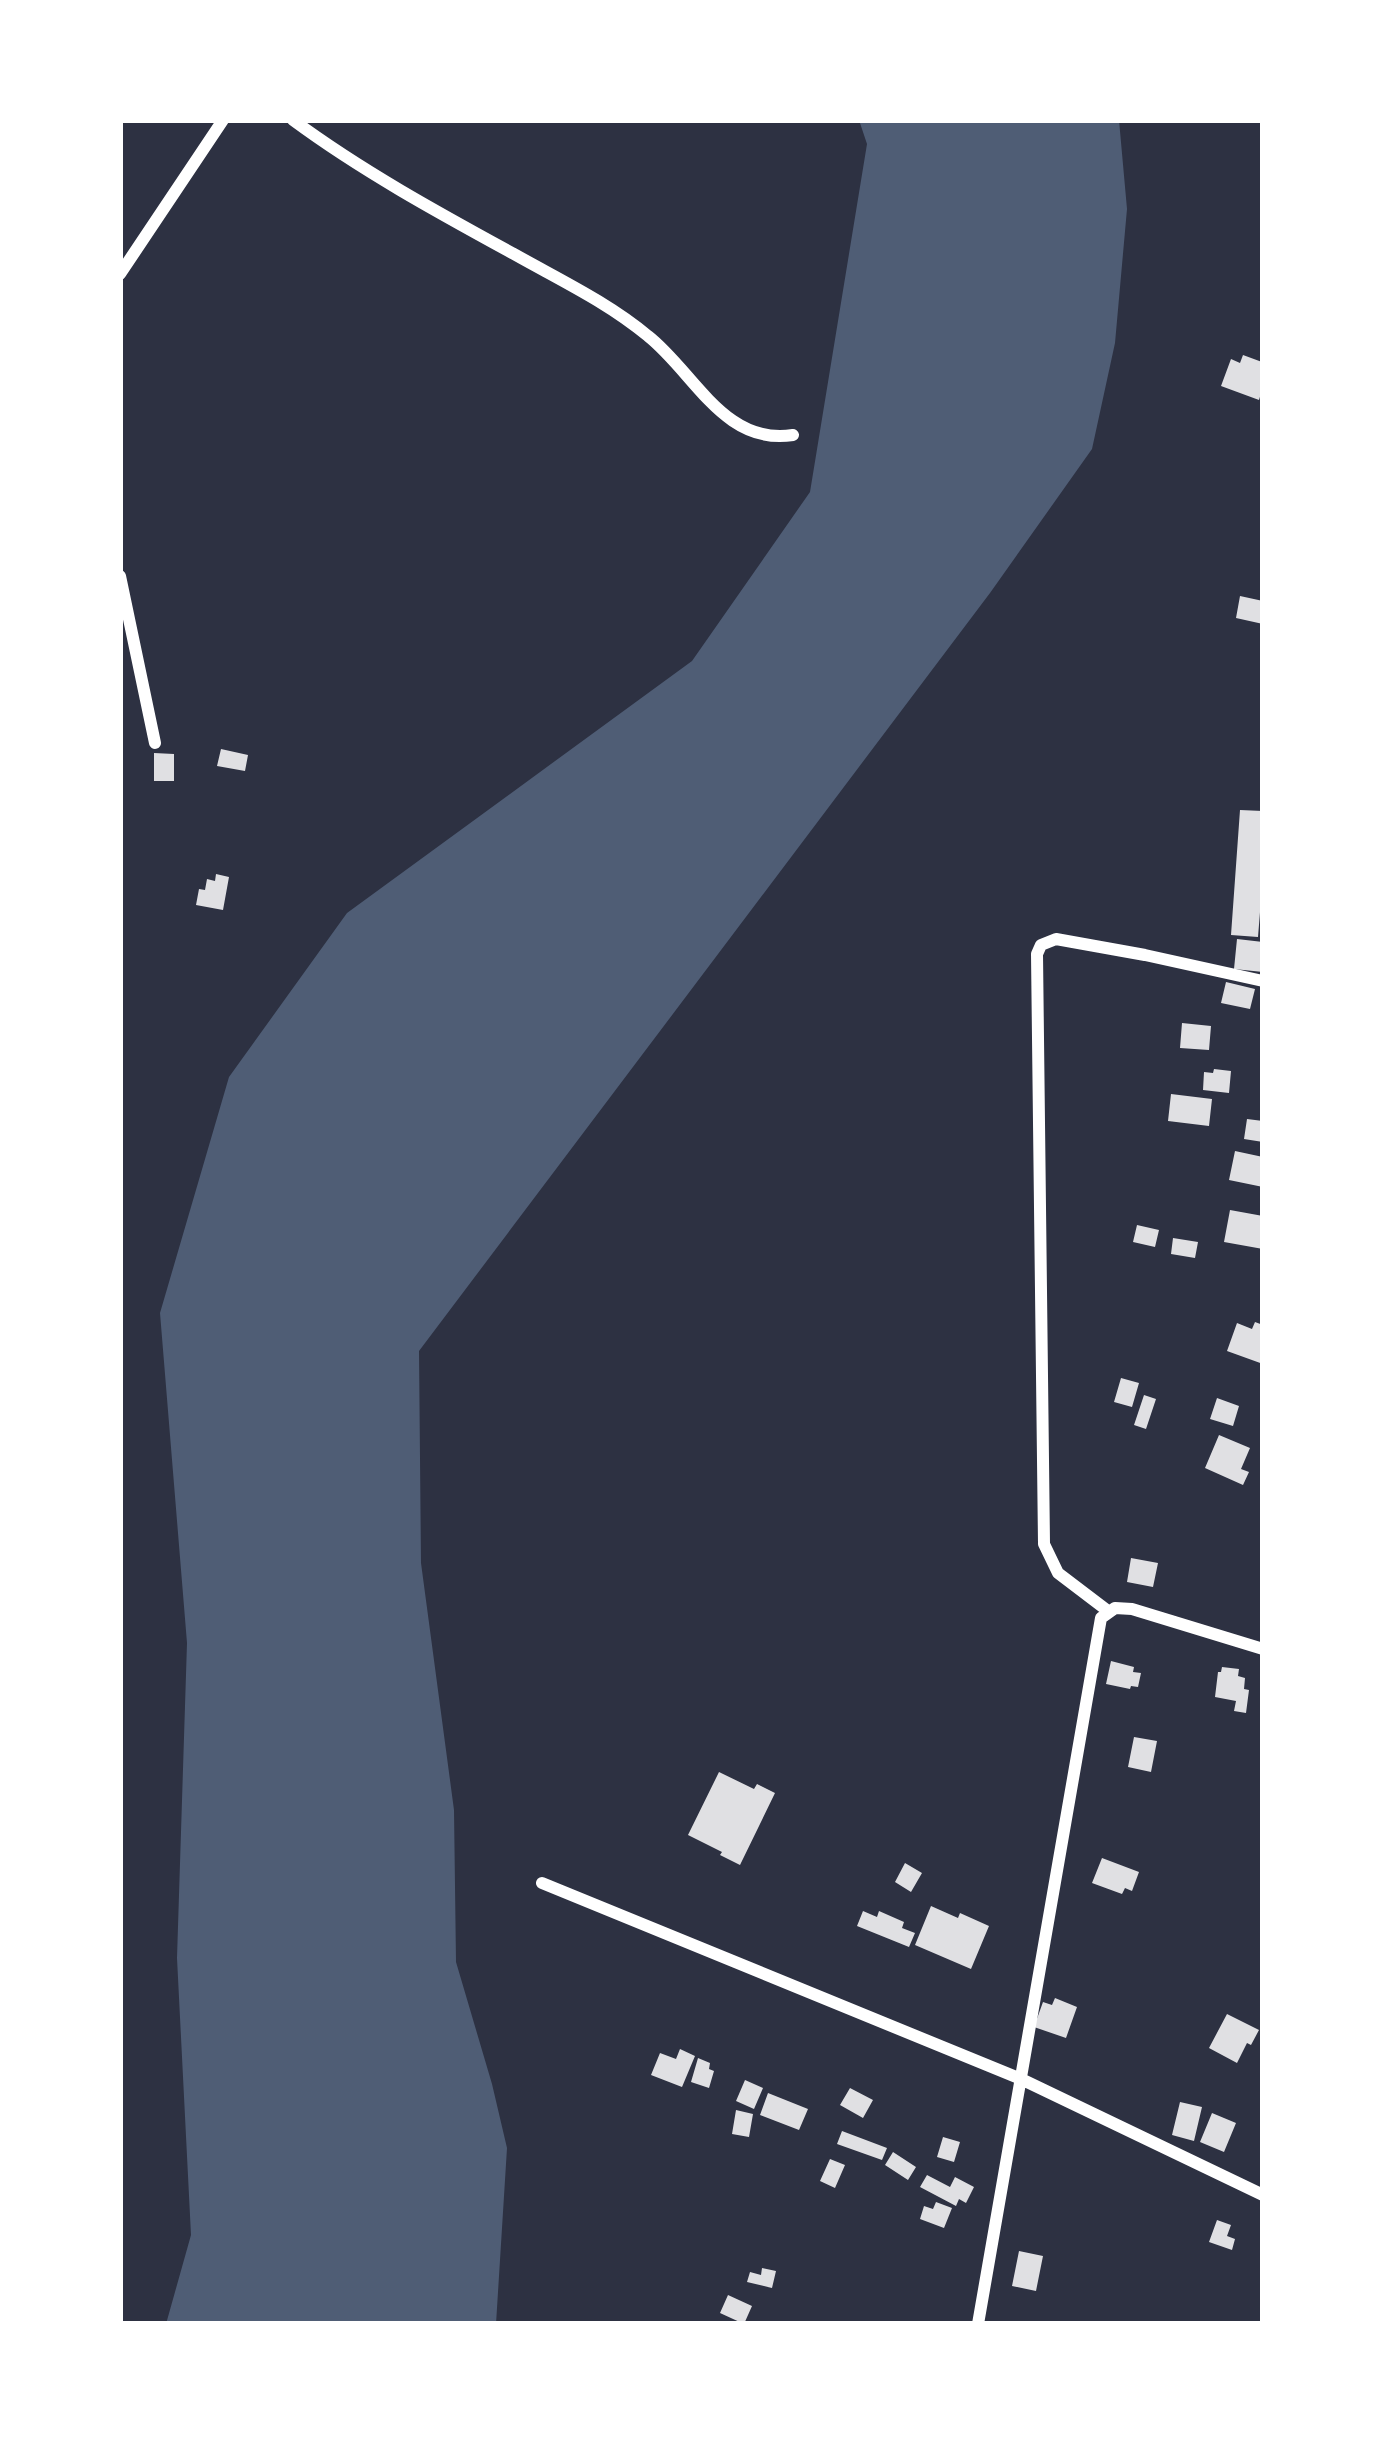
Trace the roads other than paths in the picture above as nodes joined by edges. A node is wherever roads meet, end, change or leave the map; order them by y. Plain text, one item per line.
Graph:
1 (223, 120) edge
2 (293, 120) edge
3 (120, 274) edge
4 (794, 435) dead end
5 (120, 576) edge
6 (154, 743) dead end
7 (1263, 981) edge
8 (1108, 1611) junction
9 (1263, 1649) edge
10 (542, 1882) dead end
11 (1021, 2079) junction
12 (1263, 2194) edge
13 (978, 2324) edge

1 - 3 street
2 - 4 street
5 - 6 street
7 - 8 street
8 - 9 street
8 - 11 street
10 - 11 street
11 - 12 street
11 - 13 street

